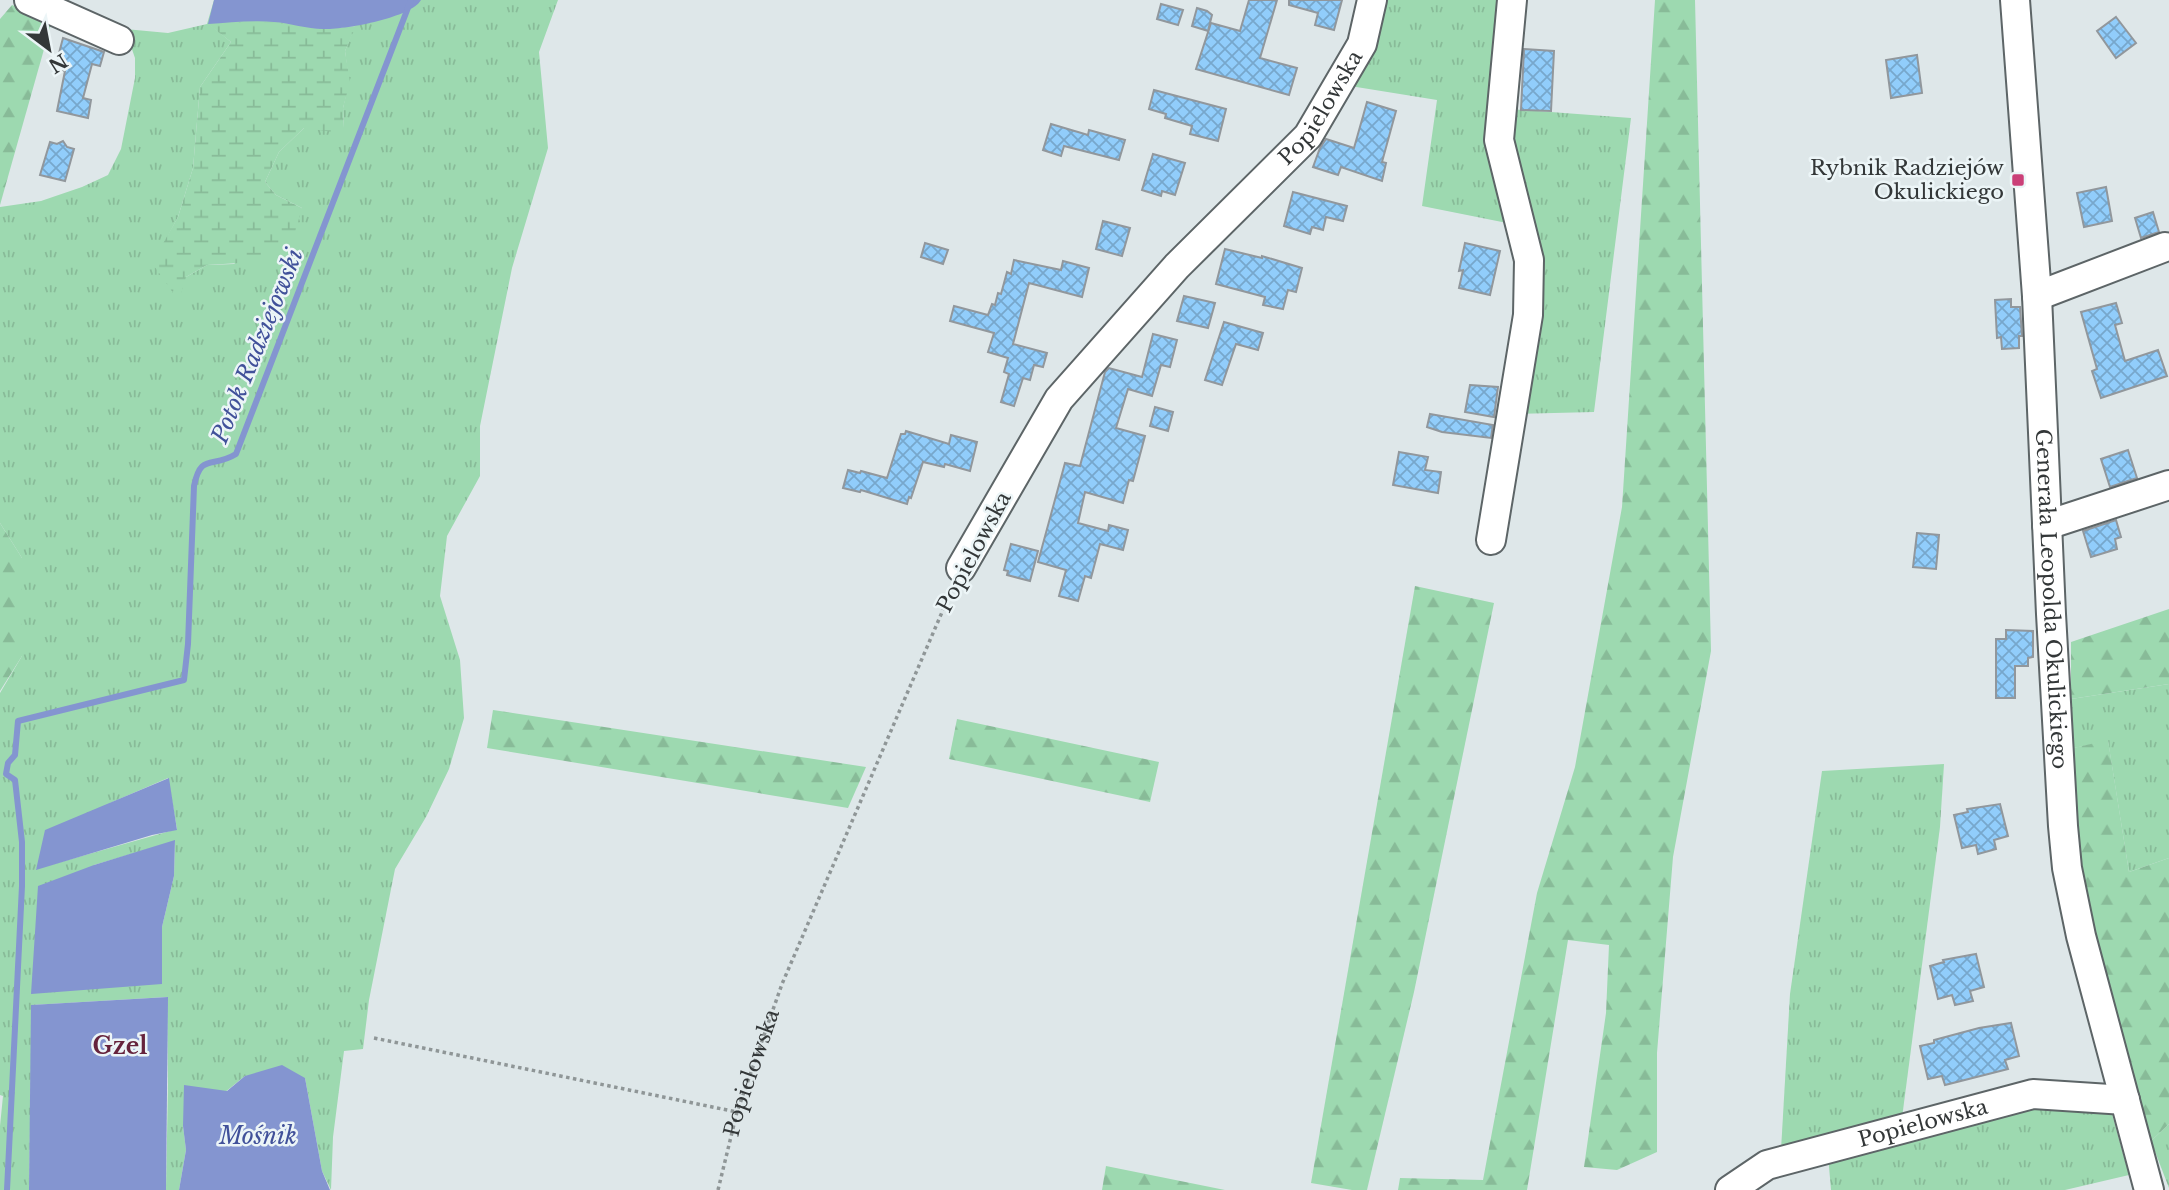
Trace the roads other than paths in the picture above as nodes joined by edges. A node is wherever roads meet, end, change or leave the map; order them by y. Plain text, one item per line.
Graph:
1 (29, 0) edge
2 (1372, 0) edge
3 (1511, 0) edge
4 (2015, 0) edge
5 (119, 40) dead end
6 (2165, 247) dead end
7 (2036, 296) junction
8 (2169, 485) edge
9 (2047, 526) junction
10 (1491, 540) dead end
11 (961, 568) road end
12 (2125, 1101) junction
13 (1730, 1190) edge
14 (2148, 1190) edge

1 - 5 street
2 - 11 street, Popielowska
3 - 10 street
4 - 7 street, Generała Leopolda Okulickiego
6 - 7 street
7 - 9 street, Generała Leopolda Okulickiego
8 - 9 street
9 - 12 street, Generała Leopolda Okulickiego
12 - 13 street, Popielowska
12 - 14 street, Generała Leopolda Okulickiego

